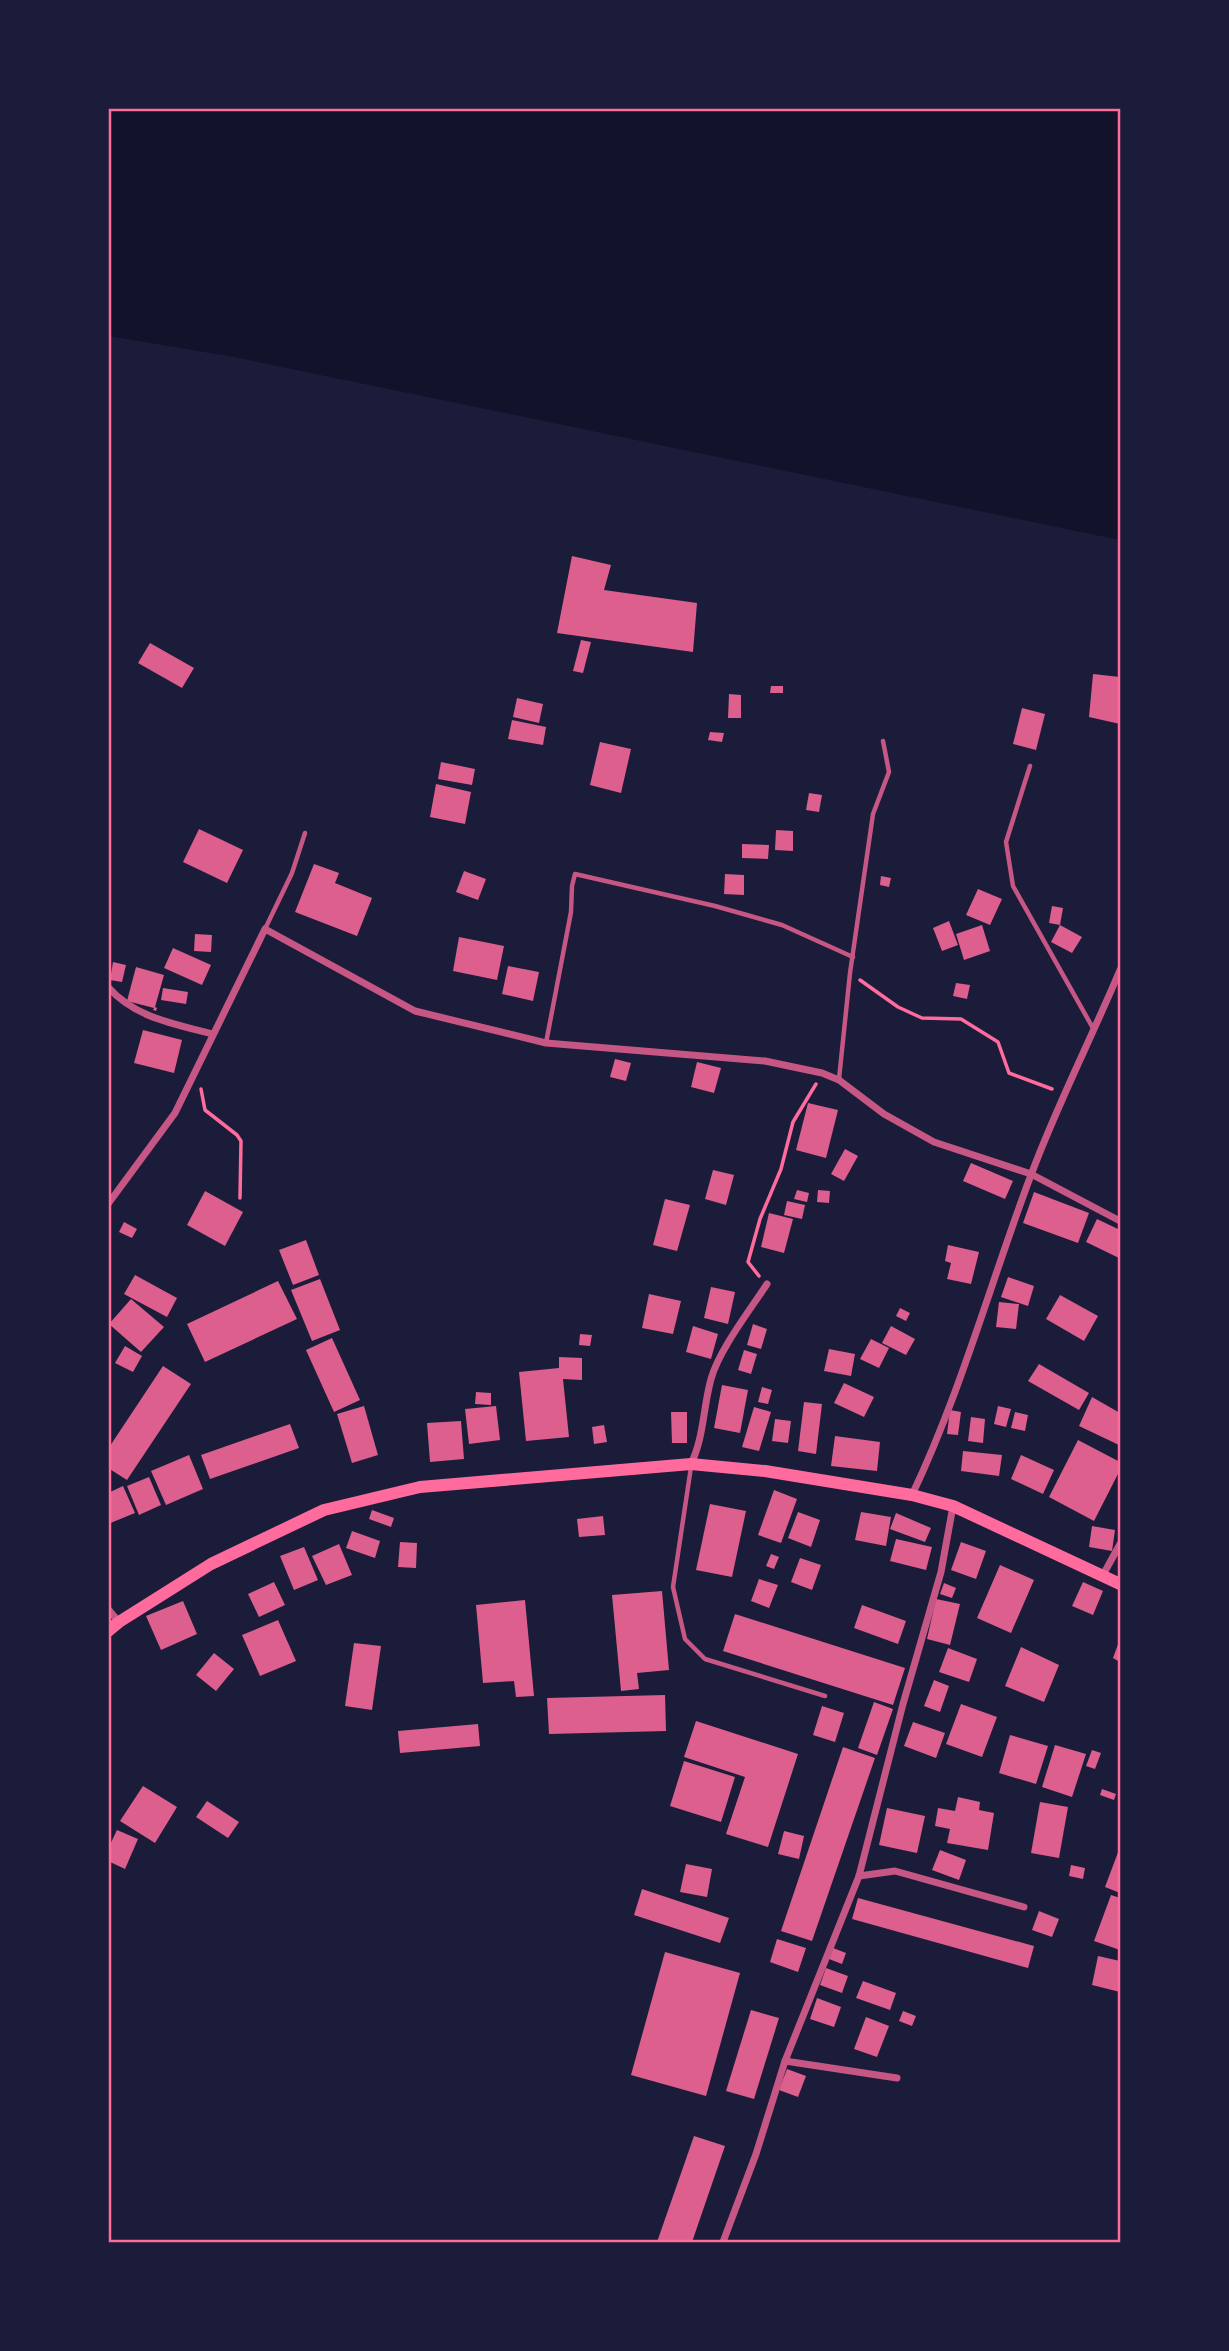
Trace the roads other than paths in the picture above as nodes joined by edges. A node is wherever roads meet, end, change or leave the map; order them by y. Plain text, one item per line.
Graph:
1 (883, 741) dead end
2 (1030, 765) dead end
3 (305, 833) dead end
4 (265, 929) junction
5 (853, 957) junction
6 (1121, 970) edge
7 (108, 987) edge
8 (1094, 1031) junction
9 (213, 1034) junction
10 (546, 1043) junction
11 (839, 1080) junction
12 (1031, 1174) junction
13 (108, 1204) edge
14 (1121, 1221) edge
15 (767, 1284) road end
16 (691, 1464) junction
17 (912, 1495) junction
18 (953, 1506) junction
19 (1121, 1545) edge
20 (1103, 1575) junction
21 (1121, 1584) edge
22 (108, 1609) edge
23 (119, 1622) junction
24 (108, 1631) edge
25 (825, 1696) dead end
26 (859, 1876) junction
27 (1024, 1907) dead end
28 (785, 2061) junction
29 (897, 2078) dead end
30 (723, 2242) edge

1 - 5 lane
2 - 8 lane
3 - 4 lane
4 - 9 street
4 - 10 street
5 - 10 lane
5 - 11 lane
6 - 8 street
7 - 9 street
8 - 12 street
9 - 13 street
10 - 11 street
11 - 12 street
12 - 14 street
12 - 17 street
15 - 16 street
16 - 17 main road
16 - 23 main road
16 - 25 lane
17 - 18 main road
18 - 20 main road
18 - 26 street
19 - 20 street
20 - 21 main road
22 - 23 street
23 - 24 main road
26 - 27 street
26 - 28 street
28 - 29 street
28 - 30 street

